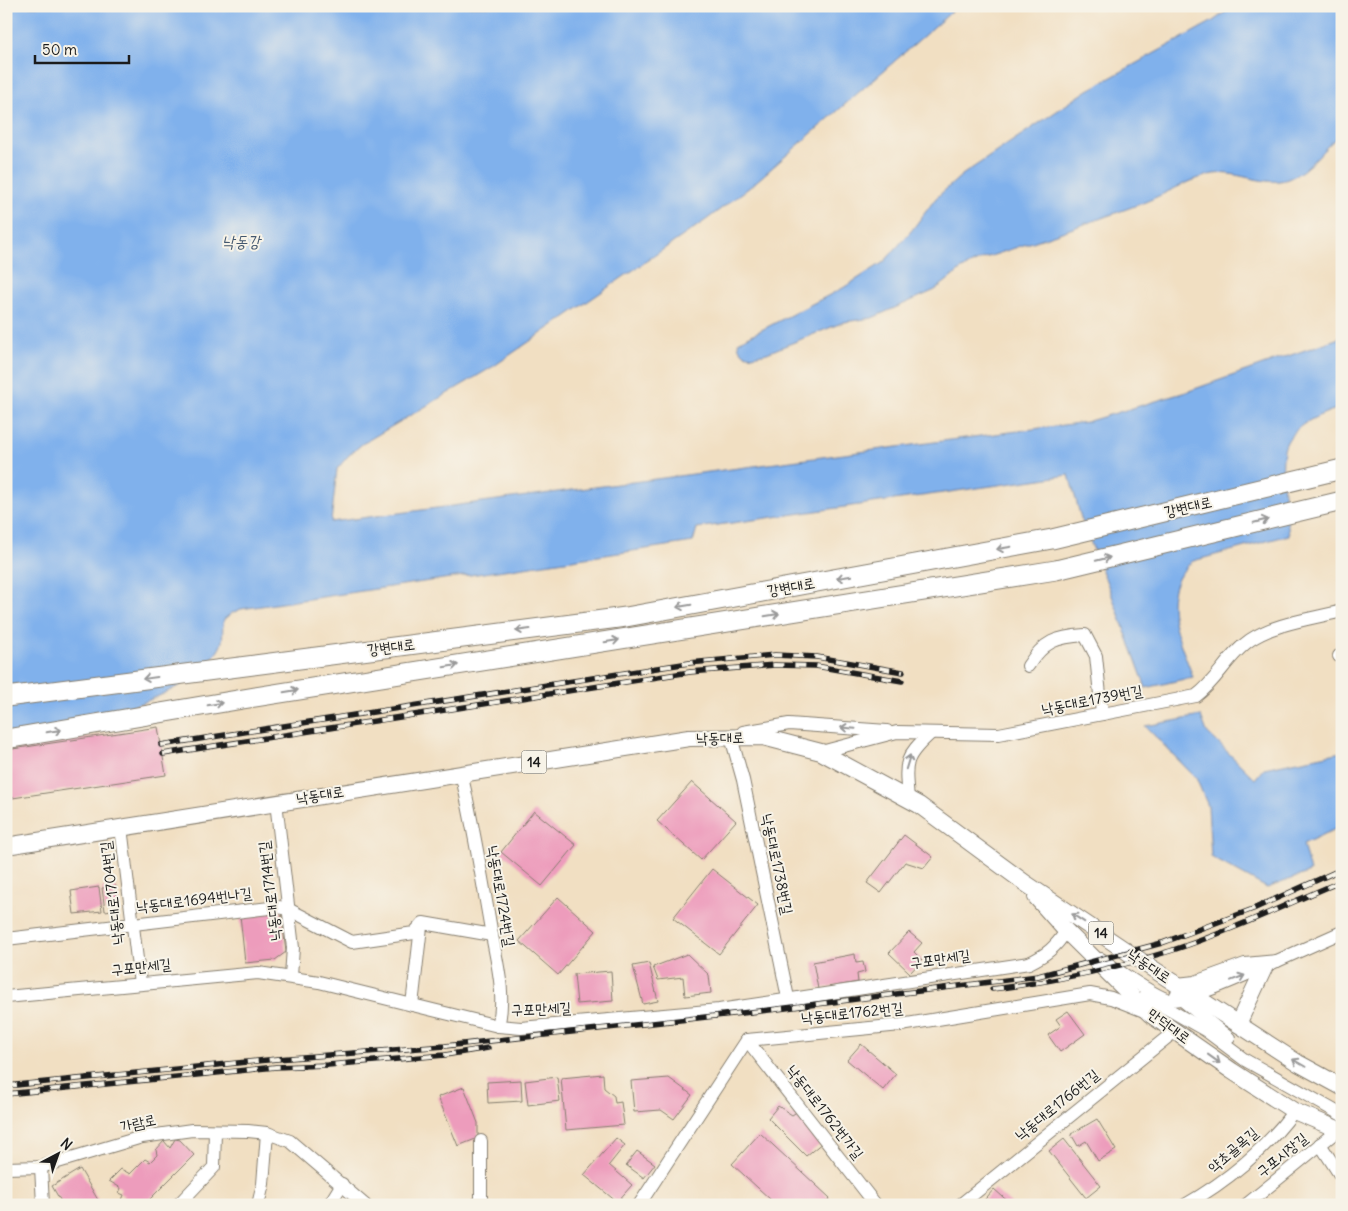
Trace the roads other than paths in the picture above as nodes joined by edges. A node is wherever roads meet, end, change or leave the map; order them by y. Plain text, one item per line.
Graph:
1 (1342, 468) edge
2 (1338, 502) edge
3 (1342, 611) edge
4 (1028, 666) dead end
5 (6, 697) edge
6 (1102, 714) junction
7 (897, 732) junction
8 (931, 733) junction
9 (712, 737) junction
10 (731, 737) junction
11 (6, 739) edge
12 (821, 752) junction
13 (461, 773) junction
14 (908, 799) junction
15 (276, 802) junction
16 (121, 827) junction
17 (6, 846) edge
18 (1025, 883) junction
19 (288, 909) junction
20 (133, 924) junction
21 (421, 927) junction
22 (1066, 931) junction
23 (1342, 932) edge
24 (492, 935) junction
25 (6, 939) edge
26 (1082, 947) junction
27 (1271, 964) junction
28 (1103, 969) junction
29 (291, 976) junction
30 (140, 984) junction
31 (1182, 993) junction
32 (6, 997) edge
33 (788, 998) junction
34 (412, 1005) junction
35 (1150, 1014) junction
36 (1238, 1024) junction
37 (498, 1026) junction
38 (1175, 1031) junction
39 (747, 1040) junction
40 (1342, 1087) edge
41 (1342, 1106) edge
42 (1294, 1111) junction
43 (1341, 1125) edge
44 (215, 1131) junction
45 (267, 1134) junction
46 (481, 1141) dead end
47 (1320, 1144) junction
48 (6, 1168) edge
49 (41, 1168) junction
50 (1342, 1178) edge
51 (342, 1184) junction
52 (1253, 1203) edge
53 (43, 1205) edge
54 (178, 1205) edge
55 (258, 1205) edge
56 (329, 1205) edge
57 (365, 1205) edge
58 (476, 1205) edge
59 (639, 1205) edge
60 (876, 1205) edge
61 (960, 1205) edge
62 (1185, 1205) edge

1 -> 5 highway, 강변대로
11 -> 2 highway, 강변대로
3 - 6 street, 낙동대로1739번길
4 - 6 street
6 - 8 street, 낙동대로1739번길
7 - 8 street, 낙동대로1739번길
7 -> 9 street
7 - 12 street, 낙동대로1739번길
14 -> 8 street
9 - 10 main road, 낙동대로 / 14
9 - 13 main road, 낙동대로 / 14
10 - 12 main road, 낙동대로 / 14
10 - 33 street, 낙동대로1738번길
12 - 14 main road, 낙동대로 / 14
13 - 15 main road, 낙동대로 / 14
13 - 24 street, 낙동대로1724번길
14 - 18 main road, 낙동대로 / 14
15 - 16 main road, 낙동대로 / 14
15 - 19 street, 낙동대로1714번길
16 - 17 main road, 낙동대로 / 14
16 - 20 street, 낙동대로1704번길
18 - 22 main road, 만덕대로
31 -> 18 main road, 낙동대로 / 14
19 - 20 street, 낙동대로1694번나길
19 - 21 street, 낙동대로1694번나길
19 - 29 street, 낙동대로1714번길
20 - 25 street, 낙동대로1694번나길
20 - 30 street, 낙동대로1704번길
21 - 24 street, 낙동대로1694번나길
21 - 34 street
22 - 26 main road, 만덕대로
22 - 33 street, 구포만세길
23 - 27 street
24 - 37 street, 낙동대로1724번길
26 - 28 main road, 만덕대로
26 - 31 street
31 -> 27 street
27 - 31 street
27 - 36 main road
28 - 35 main road, 만덕대로
28 - 43 street
29 - 30 street, 구포만세길
29 - 34 street, 구포만세길
30 - 32 street, 구포만세길
31 - 36 main road, 낙동대로 / 14
31 - 41 street
33 - 37 street, 구포만세길
34 - 37 street, 구포만세길
35 - 38 main road, 만덕대로
35 - 39 street, 낙동대로1762번길
40 -> 36 main road, 낙동대로 / 14
38 -> 42 main road, 만덕대로
38 - 61 street, 낙동대로1766번길
39 - 59 street
39 - 60 street, 낙동대로1762번가길
42 - 43 main road, 만덕대로
42 - 62 street, 약초골목길
43 - 47 street, 구포시장길
44 - 45 street, 가람로
44 - 49 street, 가람로
44 - 54 street
45 - 51 street, 가람로
45 - 55 street
46 - 58 street
47 - 50 street
47 - 52 street, 구포시장길
48 - 49 street, 가람로
49 - 53 street
51 - 56 street
51 - 57 street

